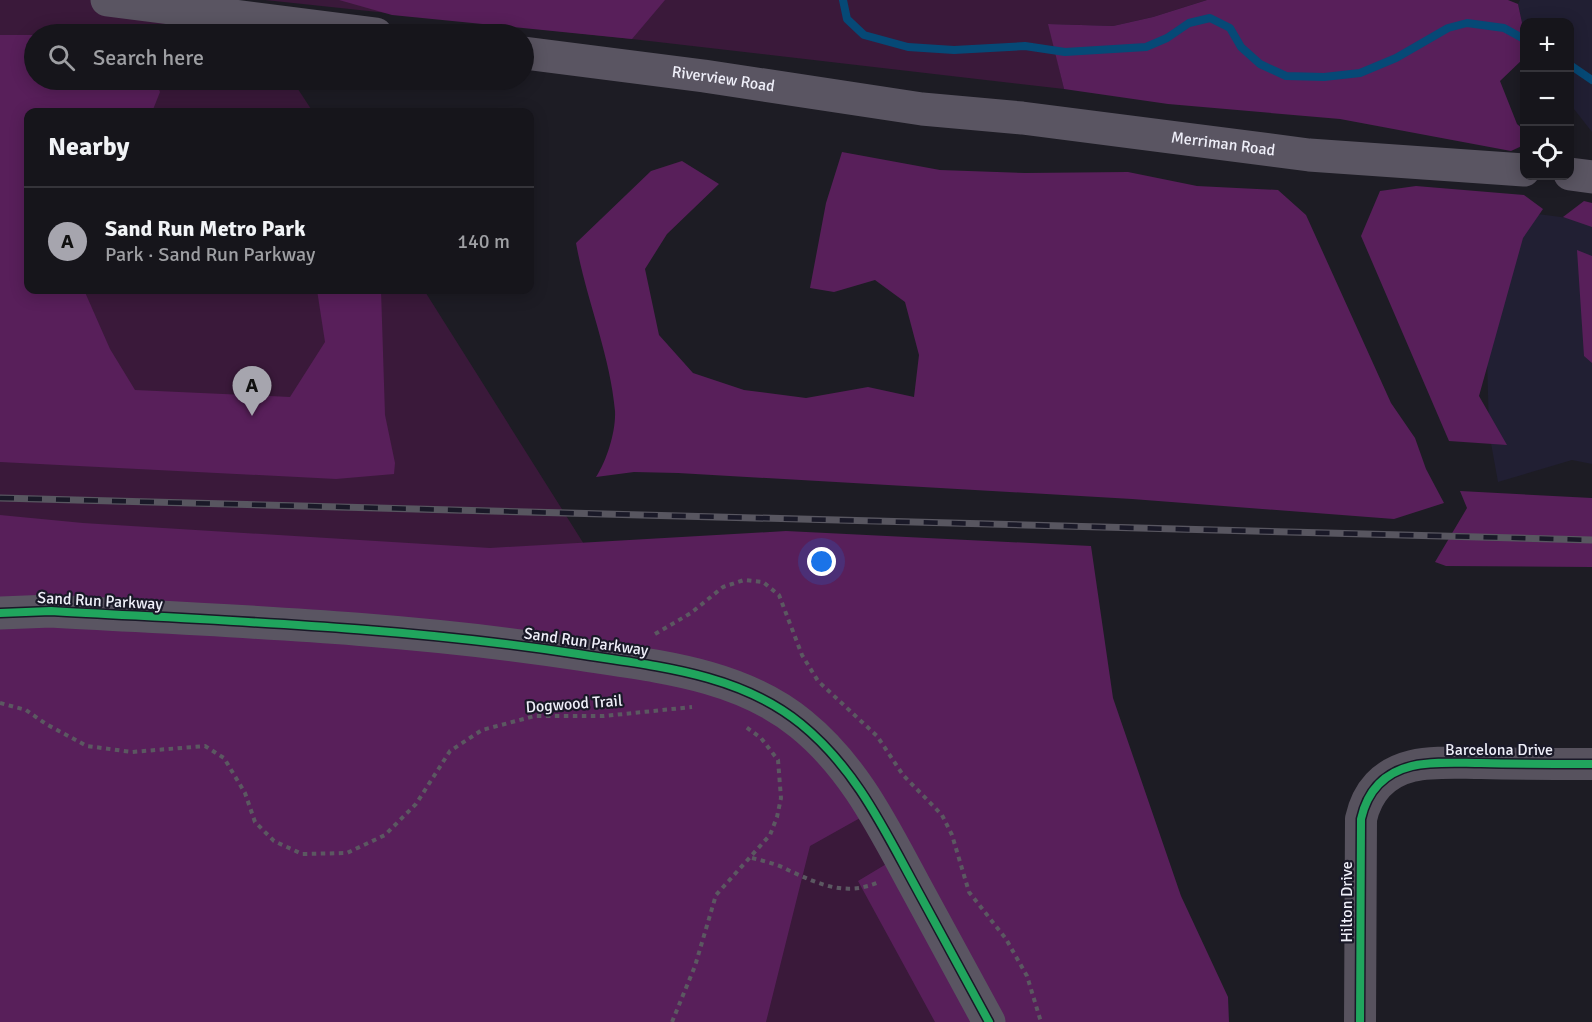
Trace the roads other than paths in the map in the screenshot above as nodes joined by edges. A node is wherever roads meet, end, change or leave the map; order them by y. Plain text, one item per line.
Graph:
1 (107, 0) edge
2 (297, 24) edge
3 (534, 54) edge
4 (922, 109) joint
5 (1520, 170) edge
6 (1574, 175) edge
7 (1592, 177) edge
8 (0, 613) edge
9 (1592, 764) edge
10 (1376, 787) joint
11 (989, 1022) edge
12 (1360, 1022) edge

1 - 2 main road
3 - 4 main road, Riverview Road
4 - 5 main road, Merriman Road
6 - 7 main road
8 - 11 main road, Sand Run Parkway
9 - 10 street, Barcelona Drive
10 - 12 street, Hilton Drive

